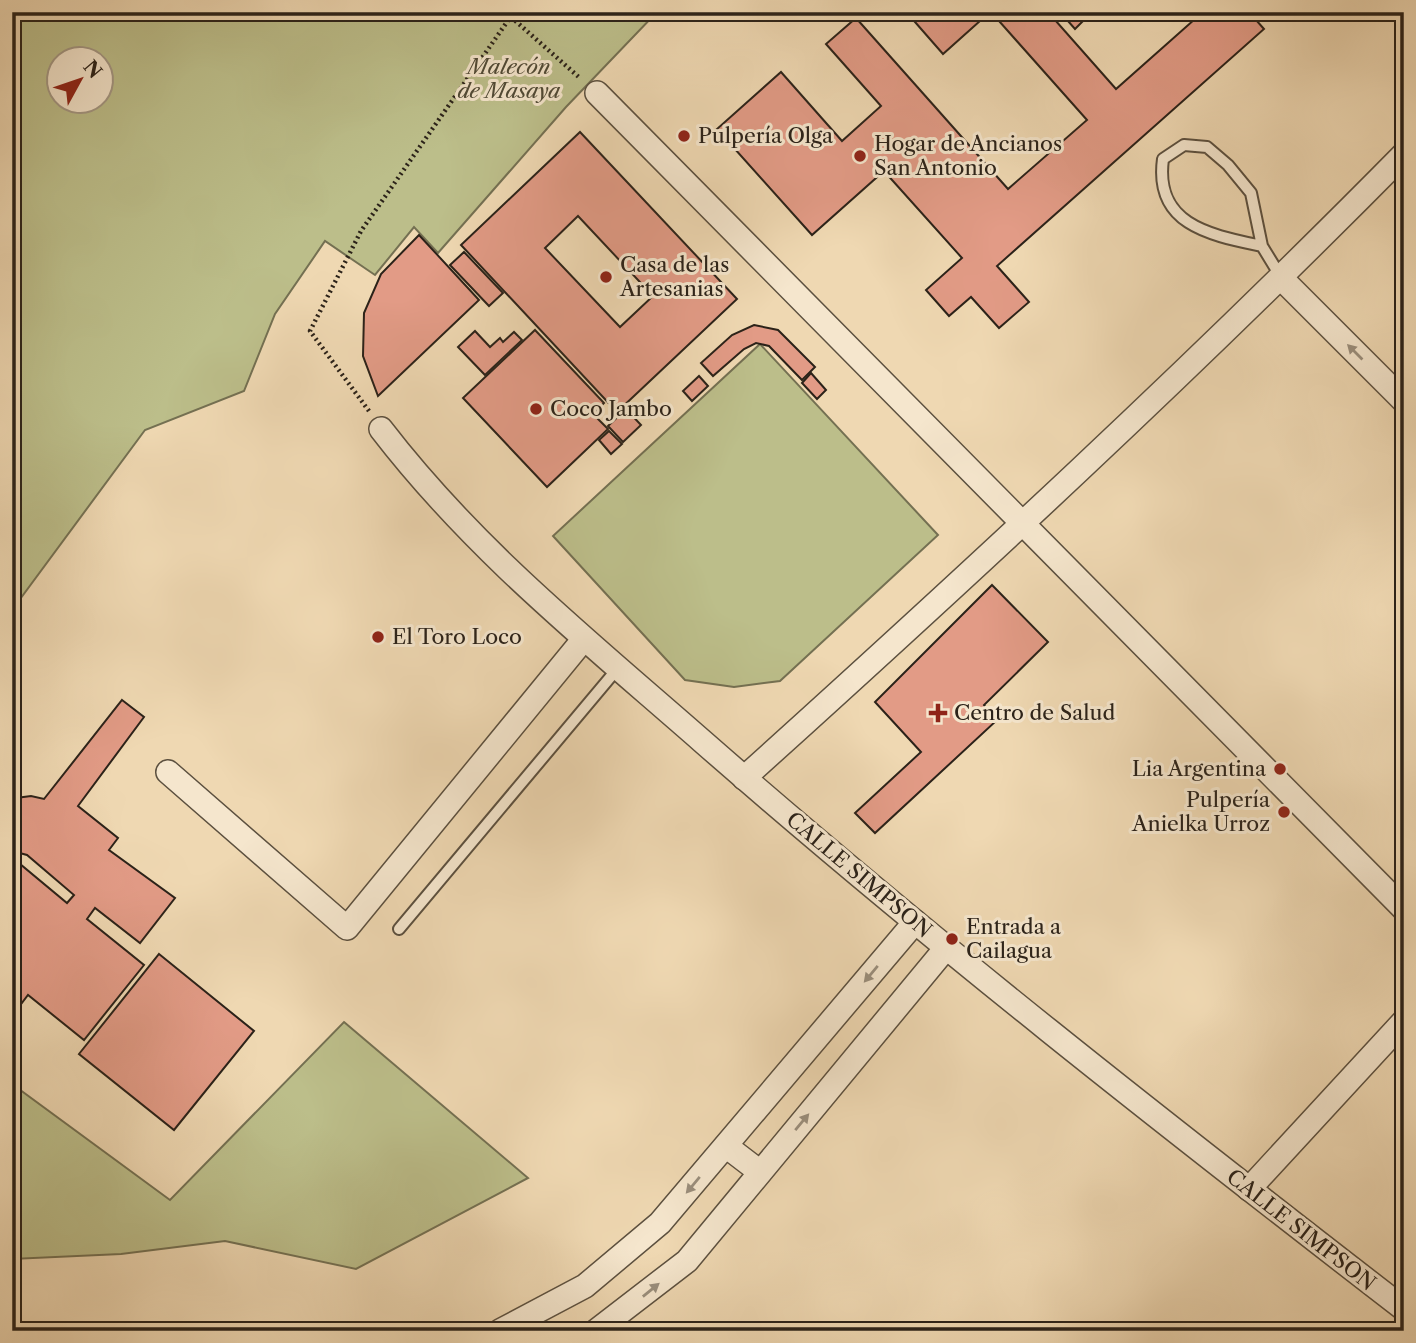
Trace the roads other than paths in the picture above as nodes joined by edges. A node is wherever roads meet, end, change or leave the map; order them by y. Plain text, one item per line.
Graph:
1 (597, 93) road end
2 (1404, 154) edge
3 (1262, 246) junction
4 (1281, 278) junction
5 (1404, 401) edge
6 (381, 429) road end
7 (1023, 524) junction
8 (583, 640) junction
9 (618, 668) junction
10 (168, 772) dead end
11 (744, 778) junction
12 (1404, 909) edge
13 (915, 922) junction
14 (399, 929) dead end
15 (946, 948) junction
16 (1404, 1021) edge
17 (726, 1146) junction
18 (760, 1172) junction
19 (1249, 1189) junction
20 (1404, 1309) edge
21 (500, 1331) edge
22 (596, 1331) edge

1 - 7 street
2 - 4 street
3 - 3 lane
3 - 4 lane
5 -> 4 street
4 - 7 street
6 - 8 street, CALLE SIMPSON
7 - 11 street
7 - 12 street
8 - 9 street, CALLE SIMPSON
8 - 10 street
9 - 11 street, CALLE SIMPSON
9 - 14 lane
11 - 13 street, CALLE SIMPSON
13 - 15 street, CALLE SIMPSON
13 -> 17 street
18 -> 15 street
15 - 19 street, CALLE SIMPSON
16 - 19 street
17 - 18 street
17 -> 21 street
22 -> 18 street
19 - 20 street, CALLE SIMPSON

